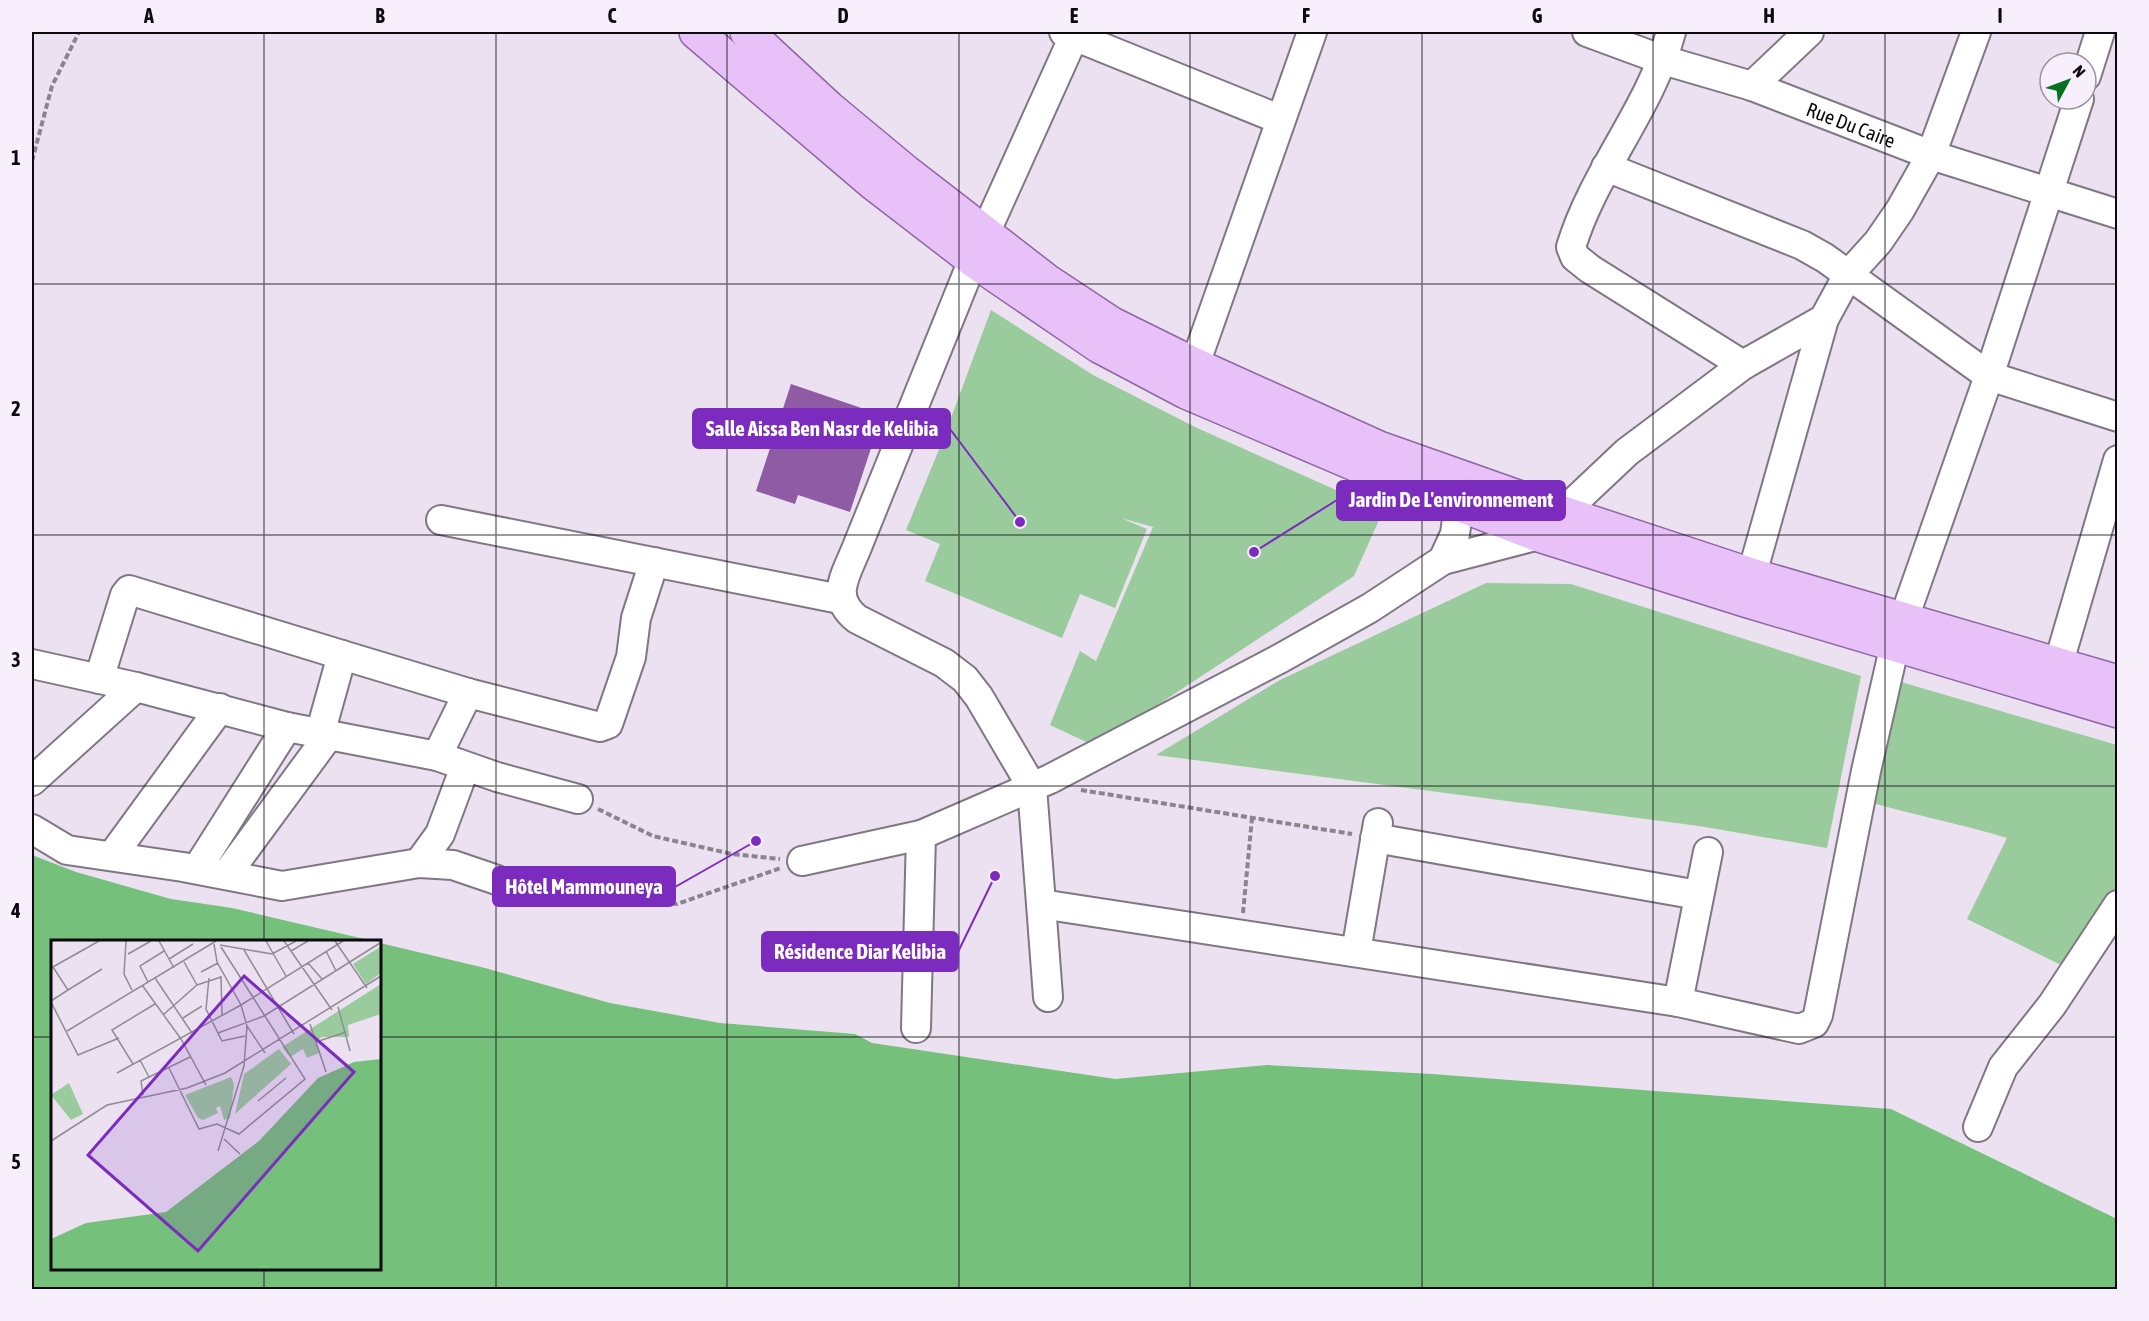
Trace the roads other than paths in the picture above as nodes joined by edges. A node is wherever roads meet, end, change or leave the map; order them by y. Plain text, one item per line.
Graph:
1 (696, 32) edge
2 (747, 32) edge
3 (1312, 32) edge
4 (1587, 32) edge
5 (1671, 32) edge
6 (1809, 32) edge
7 (1976, 32) edge
8 (2100, 32) edge
9 (1069, 34) edge
10 (2094, 51) edge
11 (1663, 60) junction
12 (1752, 86) junction
13 (2075, 111) edge
14 (1279, 119) junction
15 (1930, 154) junction
16 (1606, 167) junction
17 (2049, 193) junction
18 (2118, 214) edge
19 (980, 247) junction
20 (1848, 275) junction
21 (1824, 319) junction
22 (1743, 365) junction
23 (1989, 376) junction
24 (1190, 378) junction
25 (2118, 417) edge
26 (2118, 460) edge
27 (1459, 504) junction
28 (1563, 513) junction
29 (441, 520) dead end
30 (1539, 535) junction
31 (1443, 560) junction
32 (654, 562) junction
33 (1748, 587) junction
34 (840, 599) junction
35 (1901, 631) junction
36 (342, 655) junction
37 (32, 664) edge
38 (2054, 678) junction
39 (99, 680) junction
40 (2118, 682) edge
41 (136, 687) junction
42 (468, 693) junction
43 (220, 708) junction
44 (2118, 711) edge
45 (286, 726) junction
46 (325, 735) junction
47 (437, 756) junction
48 (465, 767) junction
49 (32, 781) edge
50 (1041, 783) junction
51 (578, 799) road end
52 (32, 829) edge
53 (921, 835) junction
54 (1708, 852) dead end
55 (112, 856) junction
56 (802, 861) road end
57 (419, 862) junction
58 (198, 869) junction
59 (226, 875) junction
60 (497, 880) road end
61 (1698, 895) junction
62 (1041, 904) junction
63 (2118, 905) edge
64 (1356, 952) junction
65 (1048, 997) dead end
66 (1678, 1002) junction
67 (916, 1028) dead end
68 (1978, 1127) dead end

1 - 19 main road
2 - 19 main road
3 - 14 street
4 - 11 street, Rue Du Caire
5 - 11 street
6 - 12 street
7 - 15 street
8 - 10 street
9 - 14 street
9 - 19 street
11 - 12 street, Rue Du Caire
11 - 16 street
12 - 15 street, Rue Du Caire
13 - 17 street
14 - 24 street
15 - 17 street, Rue Du Caire
15 - 20 street
16 - 20 street
16 - 22 street
17 - 18 street, Rue Du Caire
17 - 23 street
19 - 24 main road
19 - 34 street
20 - 21 street
20 - 23 street
21 - 22 street
21 - 33 street
22 - 28 street
23 - 25 street
23 - 35 street
24 - 27 main road
24 - 28 main road
26 - 38 street
27 - 30 main road
27 - 31 street
28 - 30 street
28 - 33 main road
29 - 32 street
30 - 31 street
30 - 33 main road
31 - 50 street
32 - 34 street
32 - 42 street
33 - 35 main road
34 - 50 street
35 - 38 main road
35 - 66 street
36 - 39 street
36 - 42 street
36 - 46 street
37 - 39 street
38 - 40 main road
38 - 44 main road
39 - 41 street
41 - 43 street
41 - 49 street
42 - 47 street
43 - 45 street
43 - 55 street
45 - 46 street
45 - 58 street
46 - 47 street
46 - 59 street
47 - 48 street
48 - 51 street
48 - 57 street
50 - 53 street
50 - 62 street
52 - 55 street
53 - 56 street
53 - 67 street
54 - 61 street
55 - 58 street
57 - 59 street
57 - 60 street
58 - 59 street
61 - 64 street
61 - 66 street
62 - 64 street
62 - 65 street
63 - 68 street
64 - 66 street

